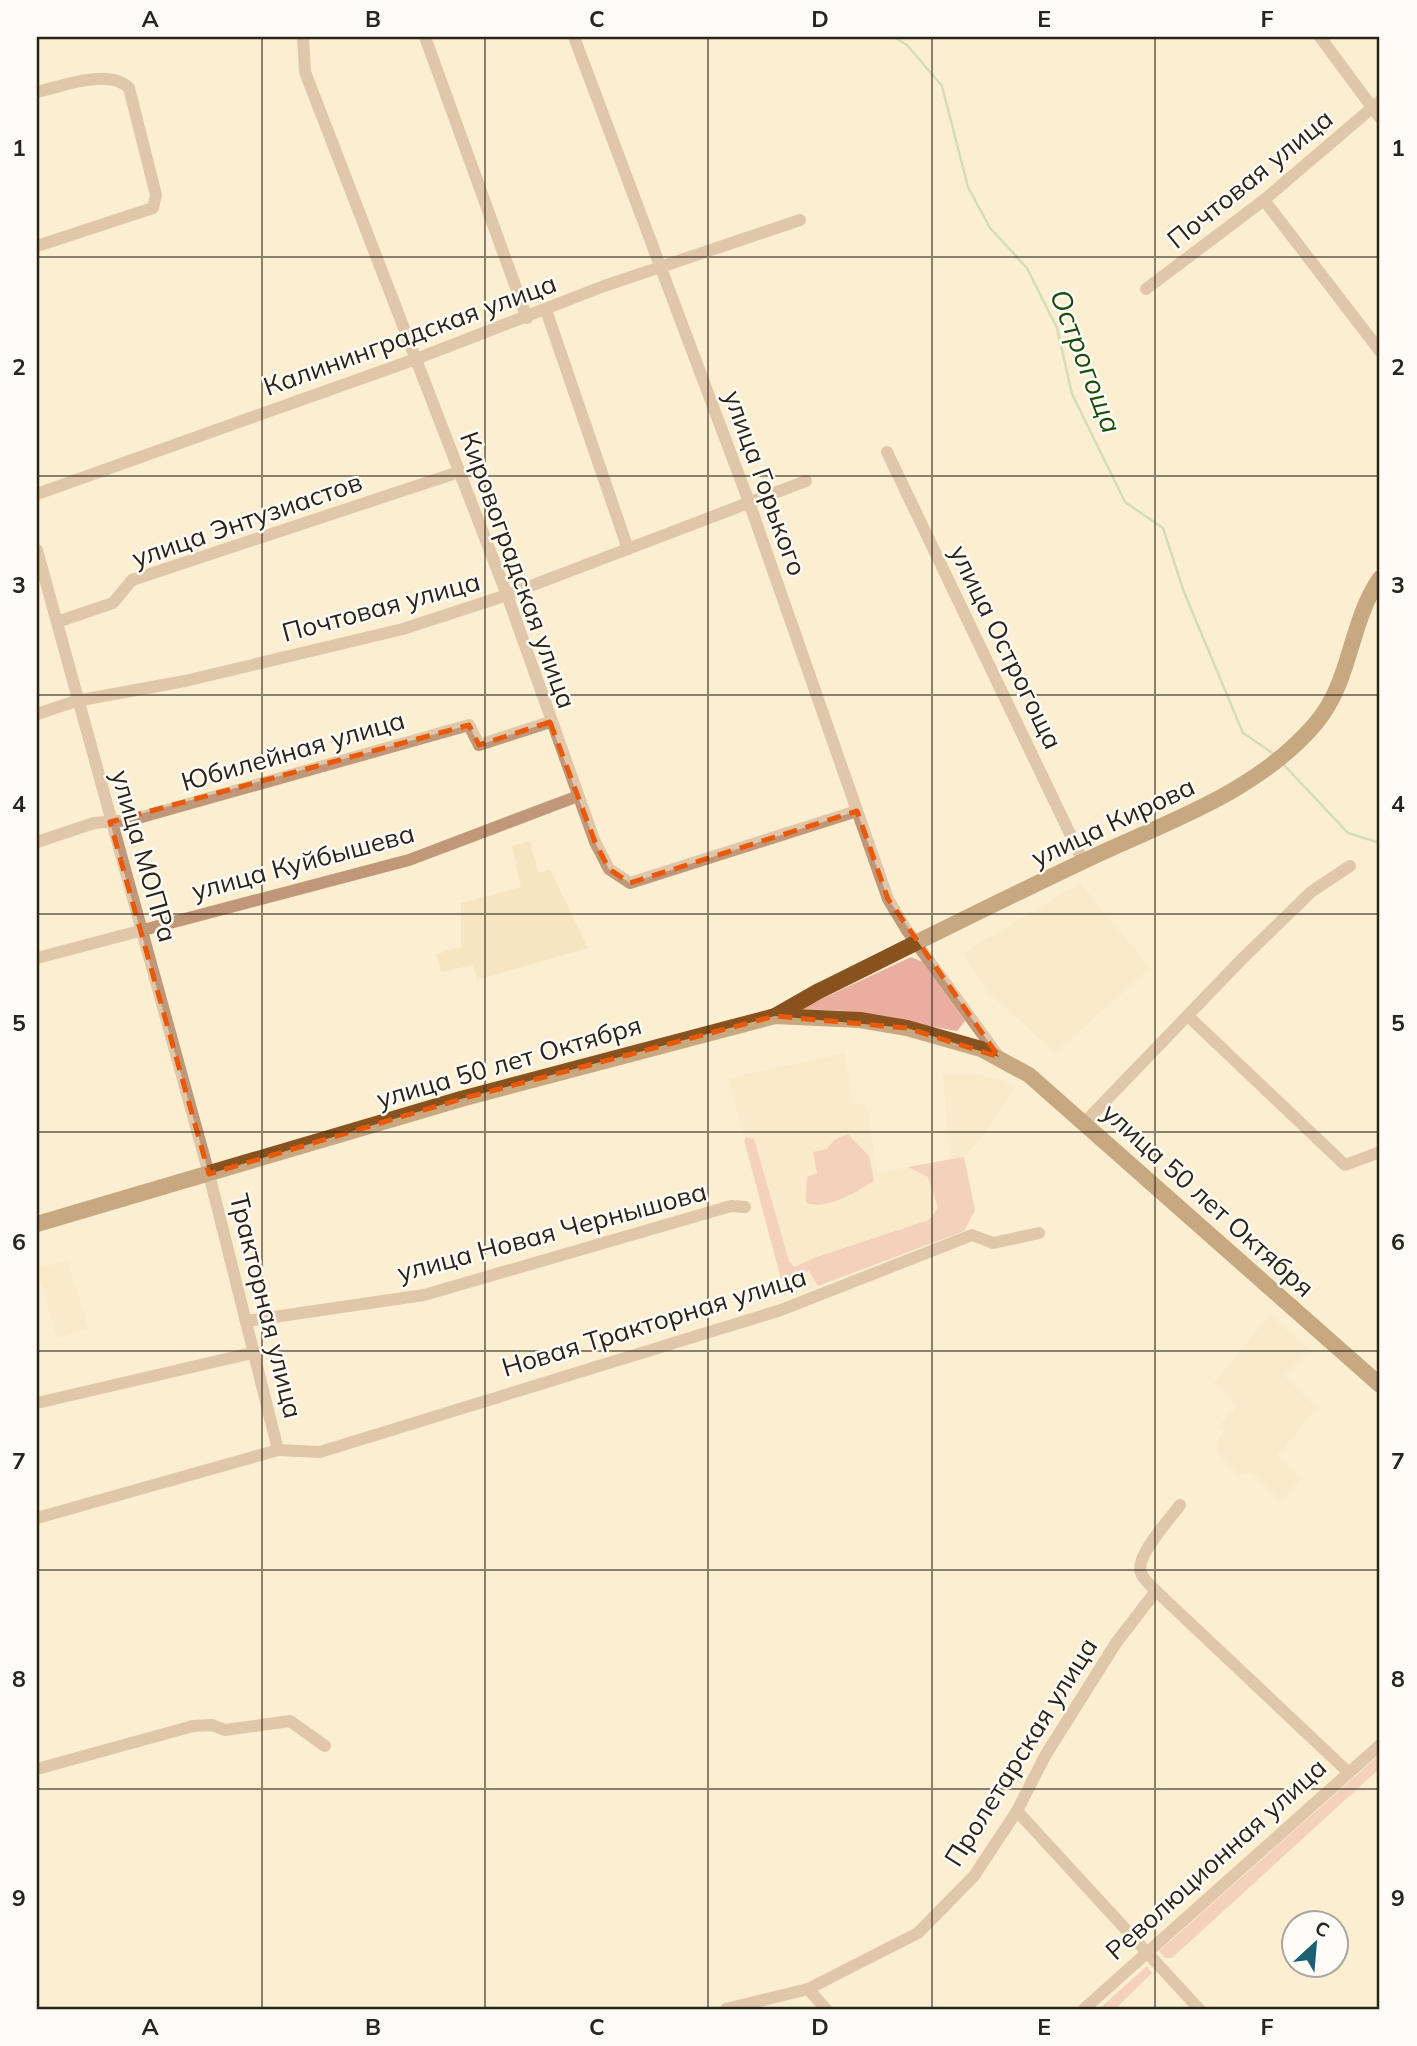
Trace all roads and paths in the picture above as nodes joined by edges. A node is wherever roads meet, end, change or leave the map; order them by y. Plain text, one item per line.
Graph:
1 (303, 37) edge
2 (425, 37) edge
3 (574, 37) edge
4 (1320, 37) edge
5 (37, 92) edge
6 (1378, 109) edge
7 (1264, 200) junction
8 (800, 219) dead end
9 (37, 246) edge
10 (662, 269) junction
11 (1146, 289) dead end
12 (546, 310) junction
13 (527, 318) junction
14 (1380, 351) edge
15 (416, 359) junction
16 (887, 453) dead end
17 (459, 472) junction
18 (806, 481) dead end
19 (37, 494) edge
20 (749, 502) junction
21 (628, 549) junction
22 (37, 550) edge
23 (1380, 579) edge
24 (507, 595) junction
25 (57, 622) junction
26 (76, 701) junction
27 (37, 714) edge
28 (550, 722) junction
29 (578, 796) junction
30 (857, 811) junction
31 (110, 822) junction
32 (37, 842) edge
33 (1083, 861) junction
34 (1350, 866) dead end
35 (141, 928) junction
36 (917, 943) junction
37 (37, 958) edge
38 (775, 1016) junction
39 (1188, 1016) junction
40 (999, 1057) junction
41 (1084, 1123) junction
42 (1380, 1152) edge
43 (209, 1174) junction
44 (745, 1207) dead end
45 (37, 1224) edge
46 (1040, 1233) dead end
47 (246, 1321) junction
48 (256, 1352) junction
49 (1380, 1385) edge
50 (37, 1403) edge
51 (278, 1450) junction
52 (1180, 1505) dead end
53 (37, 1518) edge
54 (1156, 1591) junction
55 (1380, 1745) edge
56 (325, 1746) dead end
57 (37, 1769) edge
58 (1348, 1772) junction
59 (1017, 1811) junction
60 (1147, 1951) junction
61 (808, 1989) junction
62 (726, 2009) edge
63 (827, 2009) edge
64 (1084, 2009) edge
65 (1199, 2009) edge

1 - 15 street, Кировоградская улица
2 - 13 street
3 - 10 street, улица Горького
4 - 6 street
5 - 9 street
6 - 7 street, Почтовая улица
7 - 11 street, Почтовая улица
7 - 14 street
8 - 10 street, Калининградская улица
10 - 12 street, Калининградская улица
10 - 20 street, улица Горького
12 - 13 street, Калининградская улица
12 - 21 street
13 - 15 street, Калининградская улица
15 - 17 street, Кировоградская улица
15 - 19 street, Калининградская улица
16 - 33 street, улица Острогоща
17 - 24 street, Кировоградская улица
17 - 25 street, улица Энтузиастов
18 - 20 street, Почтовая улица
20 - 21 street, Почтовая улица
20 - 30 street, улица Горького
21 - 24 street, Почтовая улица
22 - 25 street, улица МОПРа
23 - 33 main road, улица Кирова
24 - 26 street, Почтовая улица
24 - 28 street, Кировоградская улица
25 - 26 street, улица МОПРа
26 - 27 street, Почтовая улица
26 - 31 street, улица МОПРа
28 - 29 street, Кировоградская улица
28 - 31 street, Юбилейная улица
29 - 30 street, Кировоградская улица
29 - 35 street, улица Куйбышева
30 - 36 street, улица Горького
31 - 32 street, Юбилейная улица
31 - 35 street, улица МОПРа
33 - 36 main road, улица Кирова
34 - 39 street
35 - 37 street, улица Куйбышева
35 - 43 street, улица МОПРа
36 - 38 main road, улица Кирова
36 - 40 street, улица 50 лет Октября
38 - 40 main road, улица 50 лет Октября
38 - 43 main road, улица 50 лет Октября
39 - 41 street
39 - 42 street
40 - 41 main road, улица 50 лет Октября
41 - 49 main road, улица 50 лет Октября
43 - 45 main road, улица 50 лет Октября
43 - 47 street, Тракторная улица
44 - 47 street, улица Новая Чернышова
46 - 51 street, Новая Тракторная улица
47 - 48 street, Тракторная улица
48 - 50 street
48 - 51 street, Тракторная улица
51 - 53 street, Тракторная улица
52 - 54 street
54 - 58 street
54 - 59 street, Пролетарская улица
55 - 58 street, Революционная улица
56 - 57 street
58 - 60 street, Революционная улица
59 - 60 street
59 - 61 street, Пролетарская улица
60 - 64 street, Революционная улица
60 - 65 street
61 - 62 street, Пролетарская улица
61 - 63 street

